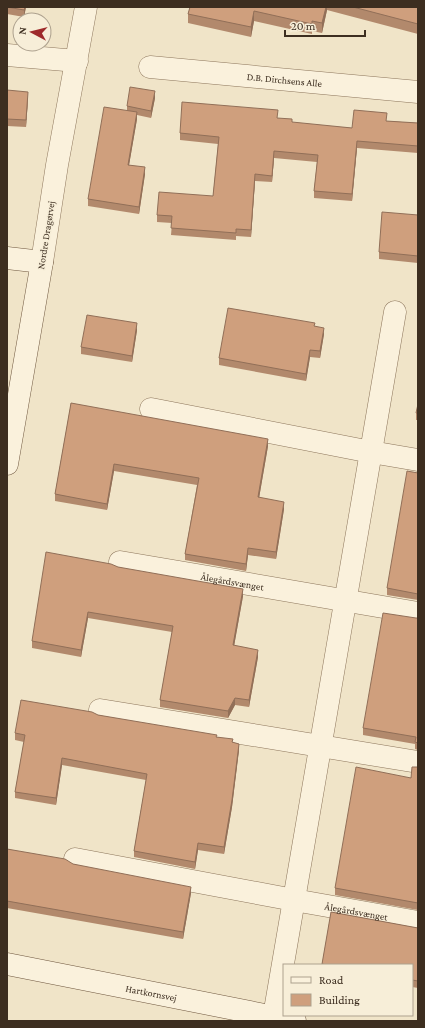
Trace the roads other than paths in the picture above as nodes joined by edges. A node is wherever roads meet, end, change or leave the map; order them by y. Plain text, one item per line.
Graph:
1 (86, 7) edge
2 (7, 55) edge
3 (77, 62) junction
4 (150, 67) dead end
5 (418, 92) edge
6 (7, 258) edge
7 (42, 262) junction
8 (395, 312) dead end
9 (151, 409) dead end
10 (371, 452) junction
11 (418, 460) edge
12 (7, 464) edge
13 (120, 562) dead end
14 (345, 601) junction
15 (418, 613) edge
16 (100, 710) dead end
17 (320, 746) junction
18 (418, 762) edge
19 (75, 859) dead end
20 (294, 900) junction
21 (418, 922) edge
22 (7, 964) edge
23 (274, 1016) junction
24 (295, 1021) edge

1 - 3 street, Nordre Dragørvej
2 - 3 street
3 - 7 street, Nordre Dragørvej
4 - 5 street, D.B. Dirchsens Alle
6 - 7 street
7 - 12 street, Nordre Dragørvej
8 - 10 street
9 - 10 street
10 - 11 street
10 - 14 street
13 - 14 street, Ålegårdsvænget
14 - 15 street, Ålegårdsvænget
14 - 17 street
16 - 17 street
17 - 18 street
17 - 20 street
19 - 20 street, Ålegårdsvænget
20 - 21 street, Ålegårdsvænget
20 - 23 street
22 - 23 street, Hartkornsvej
23 - 24 street, Hartkornsvej

